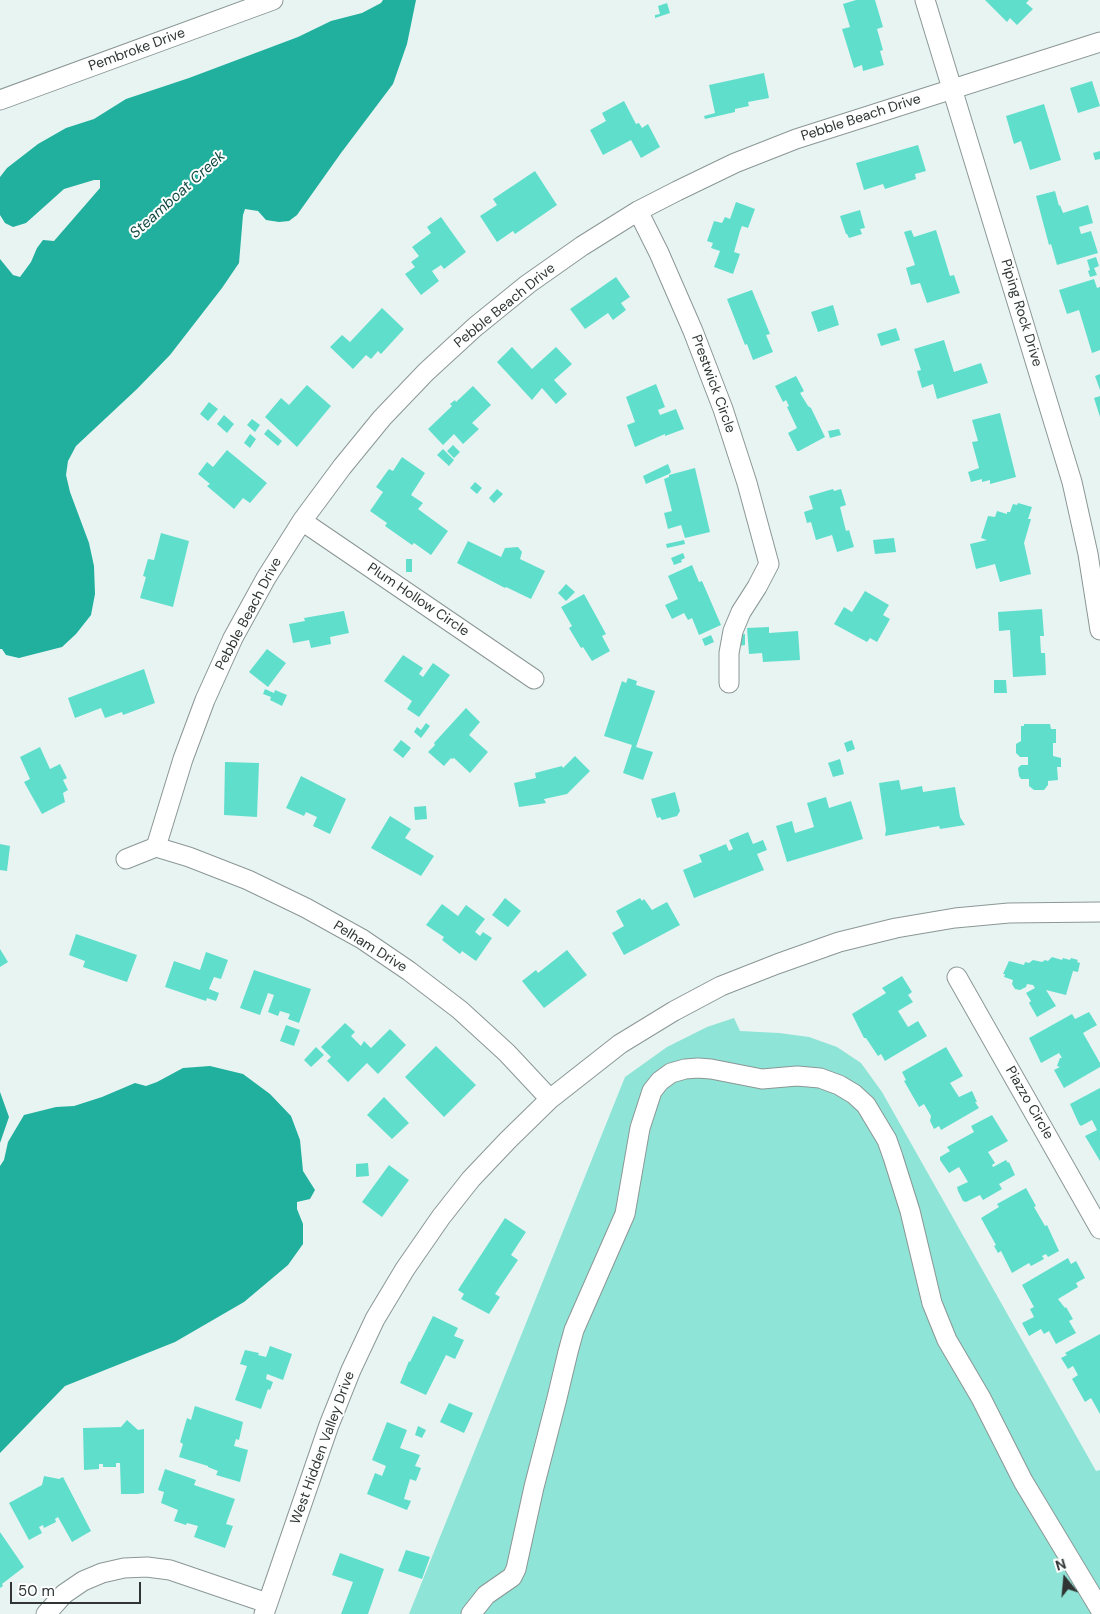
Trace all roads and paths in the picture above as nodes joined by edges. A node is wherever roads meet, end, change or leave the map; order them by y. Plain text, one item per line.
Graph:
1 (273, 0) edge
2 (925, 0) edge
3 (1100, 42) edge
4 (952, 89) junction
5 (0, 99) edge
6 (638, 211) junction
7 (302, 521) junction
8 (1100, 630) edge
9 (534, 679) dead end
10 (729, 683) dead end
11 (156, 847) junction
12 (126, 859) dead end
13 (1100, 912) edge
14 (957, 977) dead end
15 (550, 1099) junction
16 (1100, 1229) edge
17 (265, 1609) edge
18 (1100, 1609) edge
19 (46, 1614) edge
20 (471, 1614) edge

1 - 5 street, Pembroke Drive
2 - 4 street, Piping Rock Drive
3 - 4 street, Pebble Beach Drive
4 - 6 street, Pebble Beach Drive
4 - 8 street, Piping Rock Drive
6 - 7 street, Pebble Beach Drive
6 - 10 street, Prestwick Circle
7 - 9 street, Plum Hollow Circle
7 - 11 street, Pebble Beach Drive
11 - 12 street
11 - 15 street, Pelham Drive
13 - 15 street, West Hidden Valley Drive
14 - 16 street, Piazzo Circle
15 - 17 street, West Hidden Valley Drive
17 - 19 street
18 - 20 street

